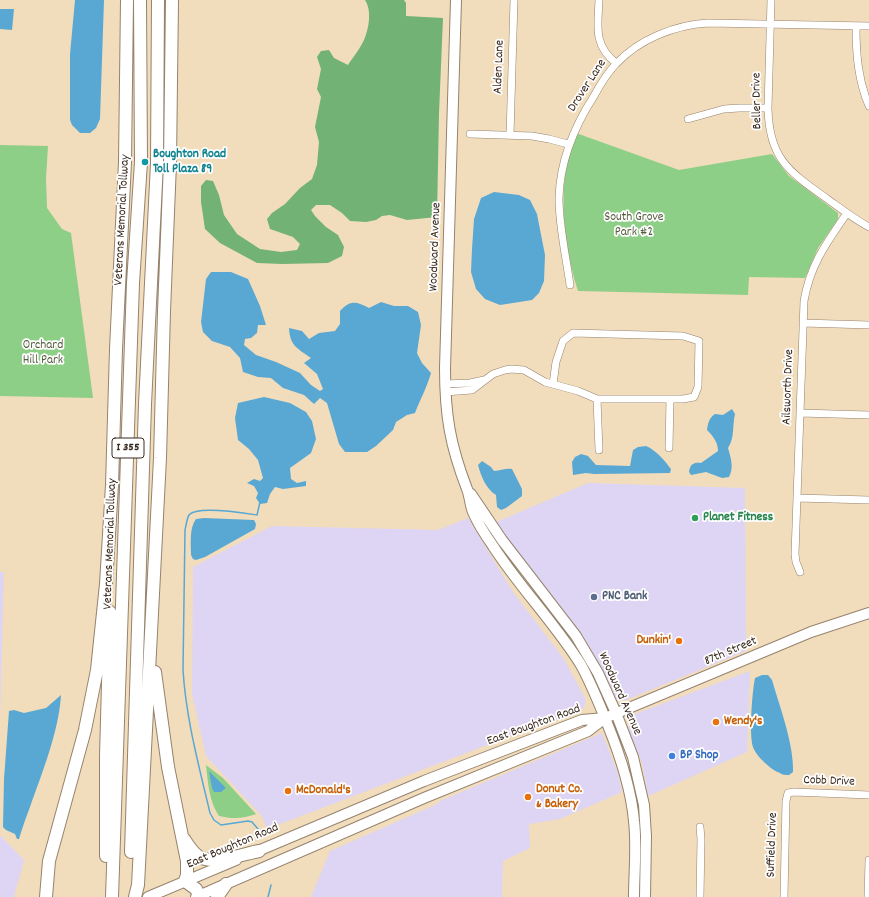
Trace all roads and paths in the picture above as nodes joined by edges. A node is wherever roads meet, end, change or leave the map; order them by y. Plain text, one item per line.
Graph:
1 (127, 0) edge
2 (140, 0) edge
3 (158, 0) edge
4 (172, 0) edge
5 (456, 0) edge
6 (514, 0) edge
7 (599, 0) edge
8 (770, 0) edge
9 (770, 24) junction
10 (856, 26) junction
11 (869, 26) edge
12 (616, 63) junction
13 (869, 106) edge
14 (768, 108) junction
15 (688, 119) dead end
16 (470, 134) dead end
17 (510, 135) junction
18 (568, 144) junction
19 (847, 213) junction
20 (869, 227) edge
21 (570, 285) dead end
22 (803, 323) junction
23 (869, 325) edge
24 (553, 384) junction
25 (445, 388) junction
26 (597, 399) junction
27 (670, 399) junction
28 (800, 413) junction
29 (869, 415) edge
30 (669, 448) dead end
31 (600, 450) dead end
32 (112, 485) junction
33 (468, 491) junction
34 (797, 498) junction
35 (869, 500) edge
36 (800, 572) dead end
37 (153, 589) junction
38 (869, 614) edge
39 (616, 713) junction
40 (605, 718) junction
41 (788, 794) joint
42 (869, 795) edge
43 (700, 827) dead end
44 (181, 833) junction
45 (259, 851) junction
46 (869, 860) edge
47 (185, 882) junction
48 (226, 884) junction
49 (199, 896) edge
50 (46, 897) edge
51 (111, 897) edge
52 (131, 897) edge
53 (135, 897) edge
54 (148, 897) edge
55 (217, 897) edge
56 (634, 897) edge
57 (645, 897) edge
58 (700, 897) edge
59 (784, 897) edge
60 (868, 897) edge

1 - 32 highway
2 - 51 highway, Veterans Memorial Tollway / I 355
3 - 52 highway, I 355
4 - 37 highway
5 - 25 main road, Woodward Avenue
6 - 17 street, Alden Lane
7 - 12 street
8 - 9 street, Beller Drive
9 - 10 street, Drover Lane
9 - 12 street, Drover Lane
9 - 14 street, Beller Drive
10 - 11 street, Drover Lane
10 - 13 street
12 - 18 street, Drover Lane
14 - 15 street
14 - 19 street, Beller Drive
16 - 17 street
17 - 18 street
18 - 21 street, Drover Lane
19 - 20 street, Beller Drive
19 - 22 street, Ailsworth Drive
22 - 23 street
22 - 28 street, Ailsworth Drive
24 - 25 street
24 - 26 street
24 - 27 street
25 - 33 main road, Woodward Avenue
26 - 27 street
26 - 31 street
27 - 30 street
28 - 29 street
28 - 34 street, Ailsworth Drive
32 - 50 highway
32 - 51 highway
33 - 39 main road, Woodward Avenue
33 - 40 main road, Woodward Avenue
34 - 35 street
34 - 36 street, Ailsworth Drive
37 - 44 highway
37 - 53 highway
38 - 39 main road, 87th Street
39 - 40 main road, 87th Street
39 - 57 main road, Woodward Avenue
40 - 45 main road, East Boughton Road
40 - 48 main road, East Boughton Road
40 - 56 main road, Woodward Avenue
41 - 42 street, Cobb Drive
41 - 59 street, Suffield Drive
43 - 58 street
44 - 45 highway
44 - 47 highway
45 - 47 main road, East Boughton Road
46 - 60 street
47 - 49 highway
47 - 54 main road, East Boughton Road
48 - 49 main road, East Boughton Road
48 - 55 highway

